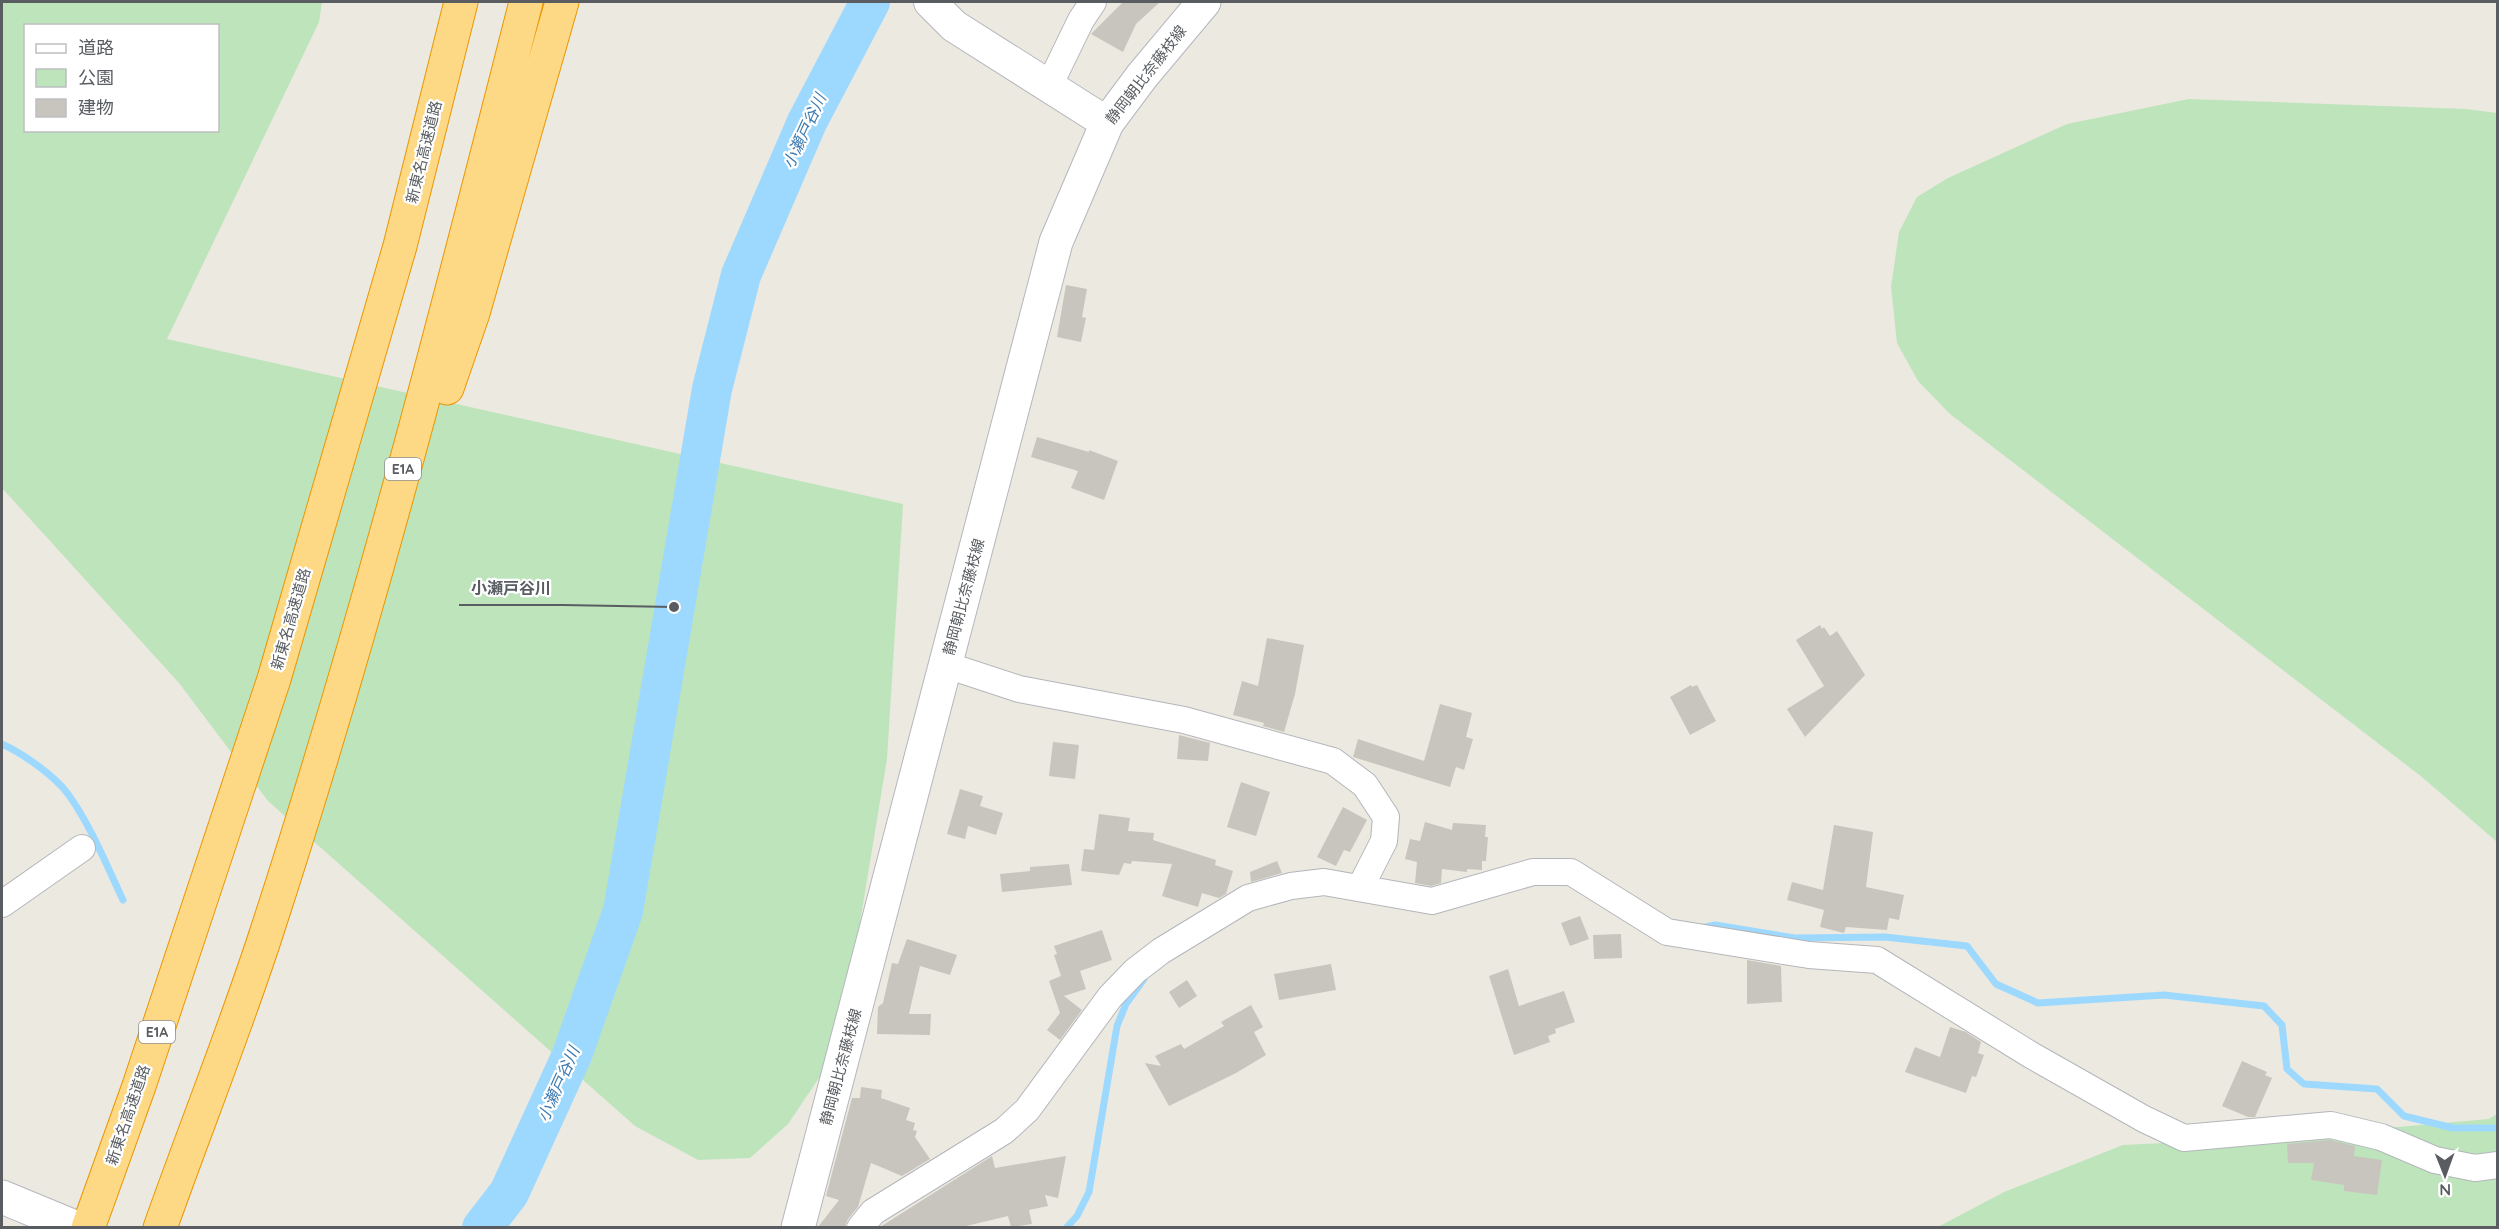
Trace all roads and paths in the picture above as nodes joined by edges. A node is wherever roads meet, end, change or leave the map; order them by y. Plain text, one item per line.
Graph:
1 (461, 2) edge
2 (526, 2) edge
3 (562, 2) edge
4 (930, 2) edge
5 (1093, 2) edge
6 (1204, 2) edge
7 (1049, 86) junction
8 (1107, 123) junction
9 (946, 665) junction
10 (335, 712) junction
11 (82, 848) dead end
12 (1360, 888) junction
13 (2, 904) edge
14 (2498, 1165) edge
15 (2, 1197) edge
16 (77, 1227) edge
17 (88, 1227) edge
18 (160, 1227) edge
19 (798, 1227) edge
20 (860, 1227) edge

1 - 17 highway, 新東名高速道路 / E1A
2 - 10 highway, E1A
3 - 10 highway
4 - 7 street
5 - 7 street
6 - 8 main road, 静岡朝比奈藤枝線
7 - 8 street
8 - 9 main road, 静岡朝比奈藤枝線
9 - 12 street
9 - 19 main road, 静岡朝比奈藤枝線
10 - 18 highway, E1A
11 - 13 street
12 - 14 street
12 - 20 street
15 - 16 main road

